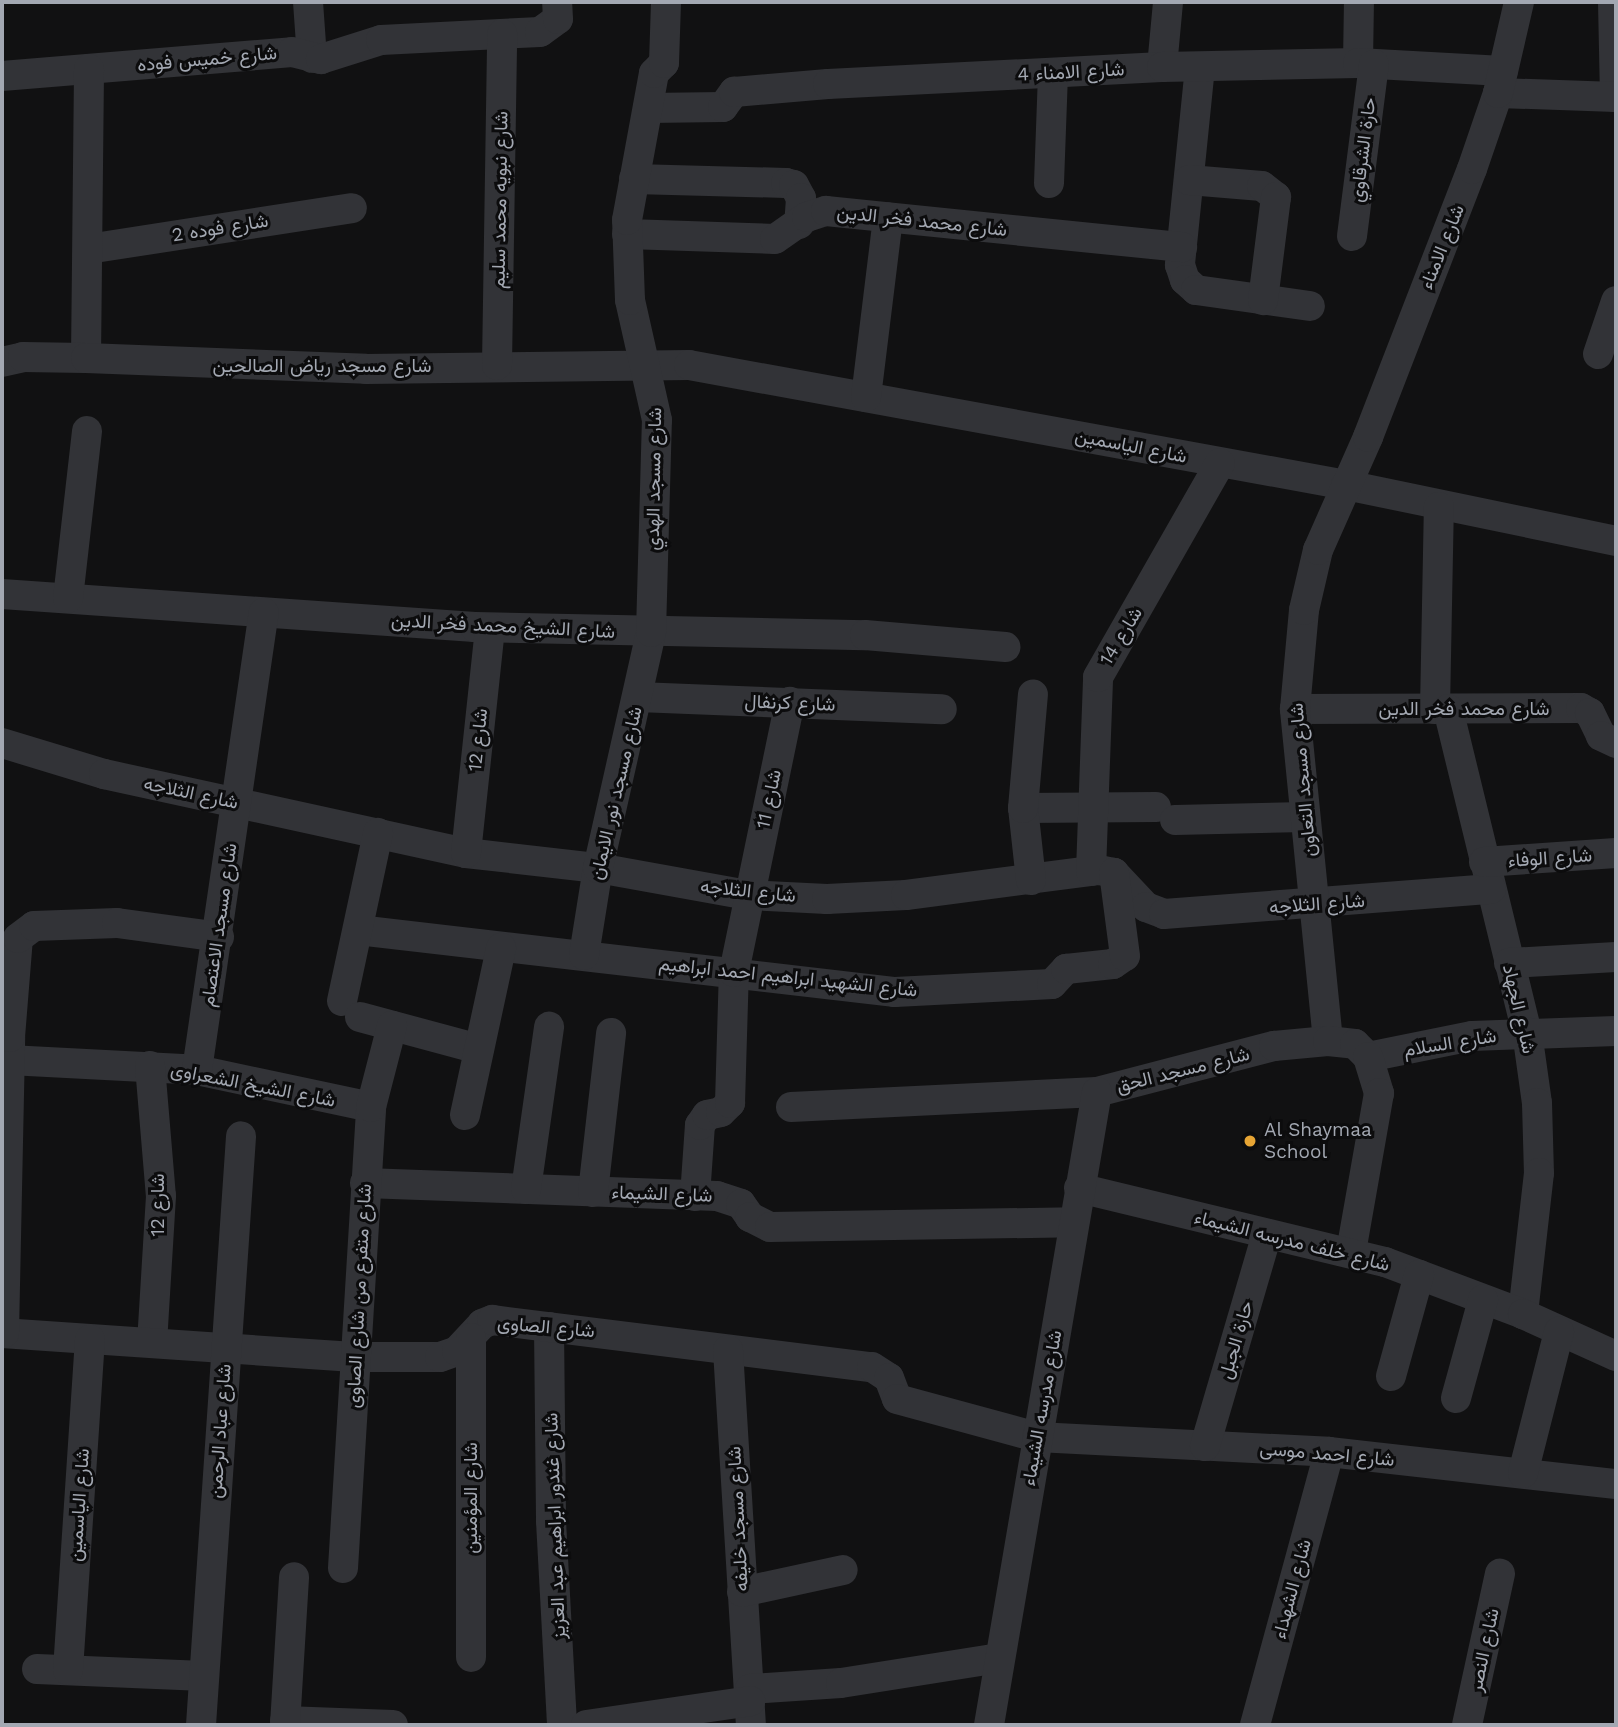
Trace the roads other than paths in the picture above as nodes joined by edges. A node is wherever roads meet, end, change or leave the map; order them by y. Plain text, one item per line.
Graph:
1 (308, 2) edge
2 (666, 2) edge
3 (1168, 2) edge
4 (1359, 2) edge
5 (1518, 2) edge
6 (1613, 2) edge
7 (558, 5) edge
8 (502, 34) junction
9 (312, 58) junction
10 (1366, 63) junction
11 (1162, 67) junction
12 (1200, 67) junction
13 (89, 69) junction
14 (1053, 73) junction
15 (2, 76) edge
16 (1500, 82) junction
17 (1616, 97) edge
18 (648, 108) junction
19 (634, 178) junction
20 (1189, 180) junction
21 (1049, 183) dead end
22 (352, 208) dead end
23 (888, 217) junction
24 (799, 224) junction
25 (627, 234) junction
26 (1352, 236) dead end
27 (1182, 247) junction
28 (89, 249) junction
29 (1263, 300) junction
30 (1310, 306) dead end
31 (1614, 318) edge
32 (1598, 354) dead end
33 (86, 358) junction
34 (2, 362) edge
35 (644, 362) junction
36 (498, 365) junction
37 (866, 397) junction
38 (87, 431) dead end
39 (1220, 463) junction
40 (1346, 485) junction
41 (1439, 507) junction
42 (1616, 541) edge
43 (2, 594) edge
44 (68, 598) junction
45 (264, 612) junction
46 (490, 628) junction
47 (651, 632) junction
48 (1005, 647) dead end
49 (1032, 694) dead end
50 (638, 697) junction
51 (790, 702) junction
52 (942, 709) dead end
53 (1295, 709) junction
54 (1441, 709) junction
55 (2, 743) edge
56 (1616, 743) edge
57 (237, 802) junction
58 (1093, 806) junction
59 (1023, 807) junction
60 (1305, 817) junction
61 (378, 834) junction
62 (466, 853) junction
63 (1616, 853) edge
64 (598, 868) junction
65 (1102, 872) junction
66 (1487, 876) junction
67 (1031, 880) junction
68 (748, 895) junction
69 (1314, 905) junction
70 (358, 930) junction
71 (219, 937) junction
72 (501, 948) junction
73 (584, 955) junction
74 (1616, 957) edge
75 (1509, 963) junction
76 (734, 972) junction
77 (393, 1026) junction
78 (549, 1027) dead end
79 (1616, 1031) edge
80 (1527, 1032) junction
81 (611, 1033) dead end
82 (1328, 1041) junction
83 (7, 1045) edge
84 (479, 1049) junction
85 (1368, 1057) junction
86 (150, 1066) junction
87 (197, 1070) junction
88 (1097, 1092) junction
89 (371, 1107) junction
90 (791, 1107) dead end
91 (465, 1115) dead end
92 (241, 1136) dead end
93 (365, 1183) junction
94 (1079, 1188) junction
95 (526, 1189) junction
96 (593, 1192) junction
97 (695, 1196) junction
98 (1074, 1222) junction
99 (1267, 1234) junction
100 (1351, 1252) junction
101 (1419, 1275) junction
102 (1483, 1300) junction
103 (1523, 1314) junction
104 (549, 1327) junction
105 (1559, 1332) junction
106 (3, 1333) edge
107 (471, 1338) junction
108 (90, 1340) junction
109 (152, 1343) junction
110 (226, 1348) junction
111 (727, 1350) junction
112 (1616, 1356) edge
113 (357, 1357) junction
114 (1391, 1376) dead end
115 (1456, 1398) dead end
116 (1037, 1437) junction
117 (1205, 1446) junction
118 (1329, 1452) junction
119 (1523, 1473) junction
120 (1616, 1484) edge
121 (343, 1569) dead end
122 (843, 1570) dead end
123 (1500, 1574) dead end
124 (294, 1577) dead end
125 (742, 1592) junction
126 (471, 1657) dead end
127 (999, 1658) junction
128 (37, 1669) dead end
129 (68, 1670) junction
130 (204, 1676) junction
131 (750, 1705) edge
132 (285, 1723) edge
133 (201, 1725) edge
134 (393, 1725) edge
135 (562, 1725) edge
136 (586, 1725) edge
137 (989, 1725) edge
138 (1255, 1725) edge
139 (1467, 1725) edge

1 - 9 street
2 - 18 street, شارع مسجد الهدي
3 - 11 street
4 - 10 street, حارة الشرقاوي
5 - 16 street, شارع الامناء
6 - 17 street
7 - 8 street, شارع خميس فوده
8 - 9 street, شارع خميس فوده
8 - 36 street, شارع نبويه محمد سليم
9 - 13 street, شارع خميس فوده
10 - 12 street, شارع الامناء 4
10 - 16 street, شارع الامناء 4
10 - 26 street, حارة الشرقاوي
11 - 12 street, شارع الامناء 4
11 - 14 street, شارع الامناء 4
12 - 20 street
13 - 15 street, شارع خميس فوده
13 - 28 street
14 - 18 street, شارع الامناء 4
14 - 21 street
16 - 17 street, شارع الامناء 4
16 - 40 street, شارع الامناء
18 - 19 street, شارع مسجد الهدي
19 - 24 street
19 - 25 street, شارع مسجد الهدي
20 - 27 street
20 - 29 street
22 - 28 street, شارع فوده 2
23 - 24 street, شارع محمد فخر الدين
23 - 27 street, شارع محمد فخر الدين
23 - 37 street
24 - 25 street, شارع محمد فخر الدين
25 - 35 street, شارع مسجد الهدي
27 - 29 street
28 - 33 street
29 - 30 street
31 - 32 street
33 - 34 street, شارع مسجد رياض الصالحين
33 - 36 street, شارع مسجد رياض الصالحين
35 - 36 street, شارع مسجد رياض الصالحين
35 - 37 street, شارع الياسمين
35 - 47 street, شارع مسجد الهدي
37 - 39 street, شارع الياسمين
38 - 44 street
39 - 40 street, شارع الياسمين
39 - 58 street, شارع 14
40 - 41 street, شارع الياسمين
40 - 53 street, شارع مسجد التعاون
41 - 42 street, شارع الياسمين
41 - 54 street, شارع الجهاد
43 - 44 street, شارع الشيخ محمد فخر الدين
44 - 45 street, شارع الشيخ محمد فخر الدين
45 - 46 street, شارع الشيخ محمد فخر الدين
45 - 57 street, شارع مسجد الاعتصام
46 - 47 street, شارع الشيخ محمد فخر الدين
46 - 62 street, شارع 12
47 - 48 street, شارع الشيخ محمد فخر الدين
47 - 50 street, شارع مسجد نور الايمان
49 - 59 street
50 - 51 street, شارع كرنفال
50 - 64 street, شارع مسجد نور الايمان
51 - 52 street, شارع كرنفال
51 - 68 street, شارع 11
53 - 54 street, شارع محمد فخر الدين
53 - 60 street, شارع مسجد التعاون
54 - 56 street, شارع محمد فخر الدين
54 - 66 street, شارع الجهاد
55 - 57 street, شارع الثلاجه
57 - 61 street, شارع الثلاجه
57 - 71 street, شارع مسجد الاعتصام
58 - 59 street
58 - 60 street
58 - 65 street, شارع 14
59 - 67 street
60 - 69 street, شارع مسجد التعاون
61 - 62 street, شارع الثلاجه
61 - 70 street
62 - 64 street, شارع الثلاجه
63 - 66 street, شارع الوفاء
64 - 68 street, شارع الثلاجه
64 - 73 street, شارع مسجد نور الايمان
65 - 67 street, شارع الثلاجه
65 - 69 street, شارع الثلاجه
65 - 76 street, شارع الشهيد ابراهيم احمد ابراهيم
66 - 69 street, شارع الثلاجه
66 - 75 street, شارع الجهاد
67 - 68 street, شارع الثلاجه
68 - 76 street, شارع 11
69 - 82 street, شارع مسجد التعاون
70 - 72 street, شارع الشهيد ابراهيم احمد ابراهيم
70 - 77 street
71 - 83 street
71 - 87 street, شارع مسجد الاعتصام
72 - 73 street, شارع الشهيد ابراهيم احمد ابراهيم
72 - 84 street
73 - 76 street, شارع الشهيد ابراهيم احمد ابراهيم
74 - 75 street
75 - 80 street, شارع الجهاد
76 - 97 street, شارع 11
77 - 84 street
77 - 89 street, شارع متفرع من شارع الصاوى
78 - 95 street
79 - 80 street, شارع السلام
80 - 85 street, شارع السلام
80 - 103 street, شارع الجهاد
81 - 96 street
82 - 85 street, شارع مسجد الحق
82 - 88 street, شارع مسجد الحق
83 - 86 street, شارع الشيخ الشعراوى
83 - 106 street
84 - 91 street
85 - 100 street
86 - 87 street, شارع الشيخ الشعراوى
86 - 109 street, شارع 12
87 - 89 street, شارع الشيخ الشعراوى
88 - 90 street, شارع مسجد الحق
88 - 94 street, شارع مدرسه الشيماء
89 - 93 street, شارع متفرع من شارع الصاوى
92 - 110 street, شارع عباد الرحمن
93 - 95 street, شارع الشيماء
93 - 113 street, شارع متفرع من شارع الصاوى
94 - 98 street, شارع مدرسه الشيماء
94 - 99 street, شارع خلف مدرسه الشيماء
95 - 96 street, شارع الشيماء
96 - 97 street, شارع الشيماء
97 - 98 street, شارع الشيماء
98 - 116 street, شارع مدرسه الشيماء
99 - 100 street, شارع خلف مدرسه الشيماء
99 - 117 street, حارة الجبل
100 - 101 street, شارع خلف مدرسه الشيماء
101 - 102 street, شارع خلف مدرسه الشيماء
101 - 114 street
102 - 103 street, شارع خلف مدرسه الشيماء
102 - 115 street
103 - 105 street, شارع خلف مدرسه الشيماء
104 - 107 street, شارع الصاوى
104 - 111 street, شارع الصاوى
104 - 135 street, شارع غندور ابراهيم عبد العزيز
105 - 112 street, شارع خلف مدرسه الشيماء
105 - 119 street
106 - 108 street, شارع الصاوى
107 - 113 street, شارع الصاوى
107 - 126 street, شارع المؤمنين
108 - 109 street, شارع الصاوى
108 - 129 street, شارع الياسمين
109 - 110 street, شارع الصاوى
110 - 113 street, شارع الصاوى
110 - 130 street, شارع عباد الرحمن
111 - 116 street, شارع الصاوى
111 - 125 street, شارع مسجد خليفه
113 - 121 street, شارع متفرع من شارع الصاوى
116 - 117 street, شارع احمد موسى
116 - 127 street, شارع مدرسه الشيماء
117 - 118 street, شارع احمد موسى
118 - 119 street, شارع احمد موسى
118 - 138 street, شارع الشهداء
119 - 120 street, شارع احمد موسى
122 - 125 street
123 - 139 street, شارع النصر
124 - 132 street
125 - 131 street, شارع مسجد خليفه
127 - 131 street
127 - 137 street, شارع مدرسه الشيماء
128 - 129 street
129 - 130 street
130 - 133 street, شارع عباد الرحمن
131 - 136 street
132 - 134 street

